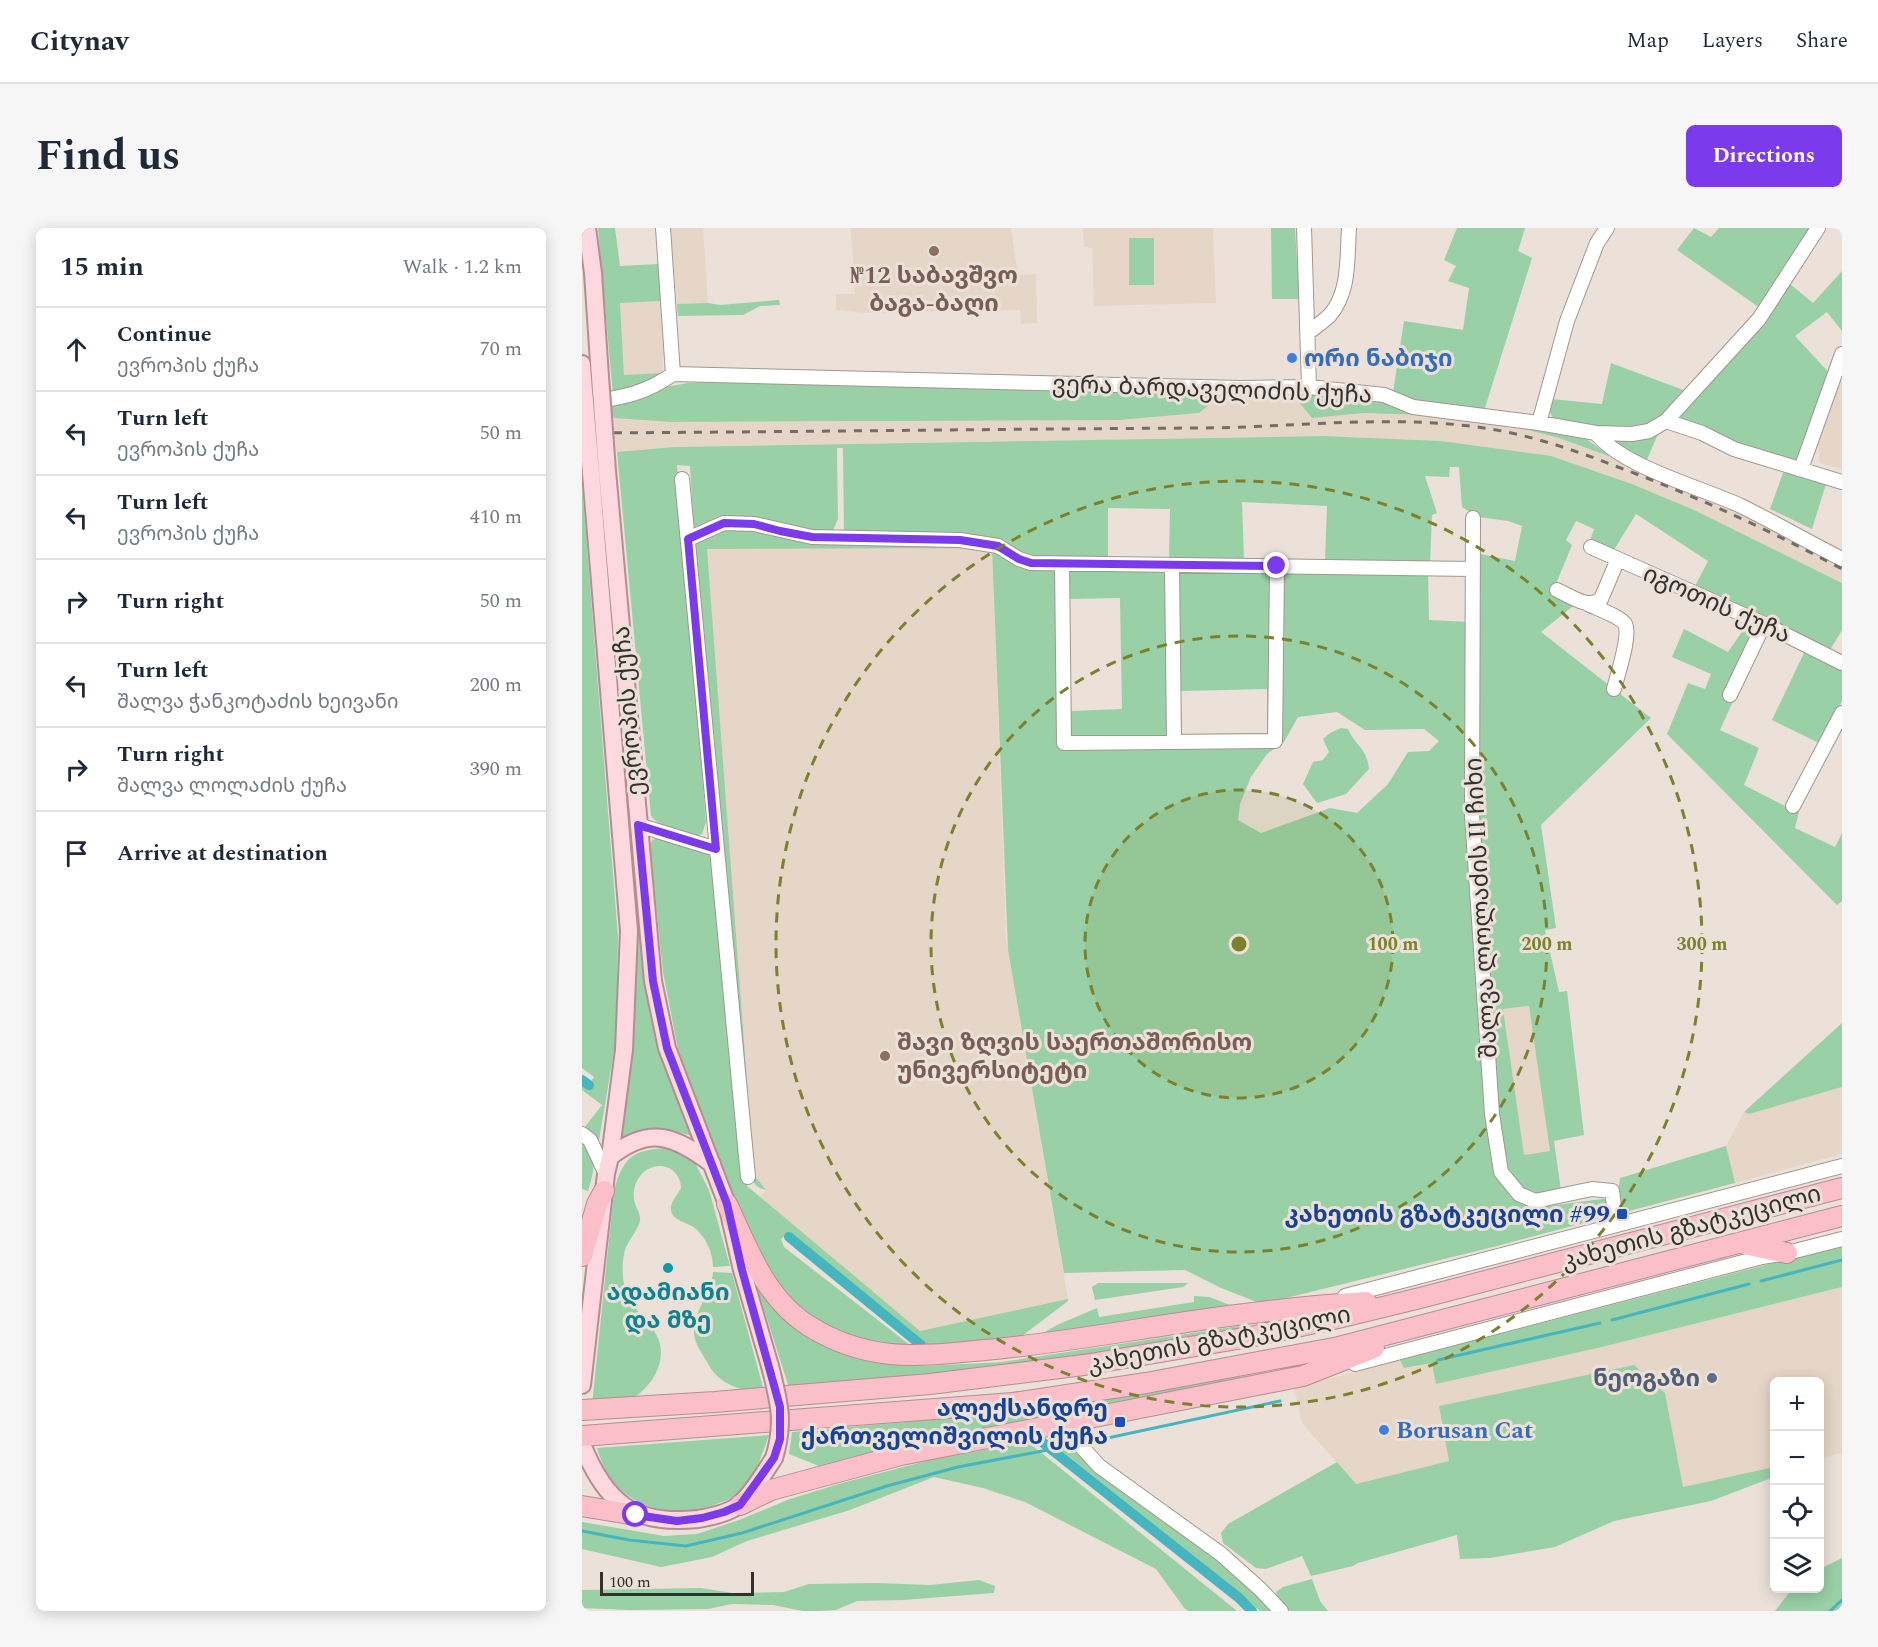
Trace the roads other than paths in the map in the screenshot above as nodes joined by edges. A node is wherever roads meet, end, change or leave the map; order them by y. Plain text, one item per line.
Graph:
1 (587, 228) edge
2 (663, 228) edge
3 (1304, 228) edge
4 (1349, 228) edge
5 (1607, 228) edge
6 (1818, 228) edge
7 (1308, 333) junction
8 (1842, 354) edge
9 (588, 374) edge
10 (674, 374) junction
11 (1309, 387) junction
12 (582, 403) edge
13 (1666, 421) junction
14 (1539, 423) junction
15 (1596, 433) junction
16 (1801, 470) junction
17 (599, 472) junction
18 (682, 478) dead end
19 (1842, 482) edge
20 (1473, 518) dead end
21 (688, 539) junction
22 (1591, 547) dead end
23 (1618, 559) junction
24 (1842, 559) edge
25 (1062, 564) junction
26 (1172, 565) junction
27 (1277, 566) junction
28 (1473, 569) junction
29 (1557, 590) dead end
30 (1588, 604) junction
31 (1764, 624) junction
32 (1842, 663) edge
33 (1614, 689) dead end
34 (1730, 695) dead end
35 (1842, 713) edge
36 (1174, 742) junction
37 (1793, 806) dead end
38 (638, 825) junction
39 (716, 849) junction
40 (582, 1134) edge
41 (610, 1157) junction
42 (713, 1164) junction
43 (1842, 1166) edge
44 (748, 1177) dead end
45 (605, 1183) junction
46 (1842, 1188) edge
47 (727, 1204) junction
48 (1842, 1216) edge
49 (1618, 1224) junction
50 (1842, 1239) edge
51 (1738, 1243) junction
52 (1787, 1253) junction
53 (582, 1256) edge
54 (1420, 1298) junction
55 (1308, 1306) junction
56 (1444, 1321) junction
57 (1255, 1335) junction
58 (1303, 1376) junction
59 (582, 1383) edge
60 (582, 1410) edge
61 (1065, 1423) junction
62 (582, 1436) edge
63 (582, 1444) edge
64 (740, 1505) junction
65 (582, 1506) edge
66 (636, 1515) junction
67 (1281, 1611) edge

1 - 9 main road, ევროპის ქუჩა
2 - 10 street
3 - 7 street
4 - 7 street
5 - 14 street
6 - 13 street
7 - 11 street
8 - 16 street
9 - 17 main road, ევროპის ქუჩა, bridge
10 - 11 street, ვერა ბარდაველიძის ქუჩა
10 - 12 street
11 - 14 street, ვერა ბარდაველიძის ქუჩა
13 - 15 street, ვერა ბარდაველიძის ქუჩა
13 - 16 street
14 - 15 street, ვერა ბარდაველიძის ქუჩა
15 - 24 street
16 - 19 street
17 - 38 main road, ევროპის ქუჩა
17 - 41 main road, ევროპის ქუჩა
18 - 21 street
20 - 28 street, შალვა ლოლაძის II ჩიხი
21 - 25 street
21 - 39 street
22 - 23 street, იგოთის ქუჩა
23 - 30 street
23 - 31 street, იგოთის ქუჩა
25 - 26 street
25 - 36 street
26 - 27 street
26 - 36 street
27 - 28 street
27 - 36 street
28 - 49 street, შალვა ლოლაძის II ჩიხი
29 - 30 street
30 - 33 street
31 - 32 street, იგოთის ქუჩა
31 - 34 street
35 - 37 street
38 - 39 street
38 - 42 main road, ევროპის ქუჩა
39 - 44 street
40 - 45 street
41 - 42 main road
41 - 45 main road, ევროპის ქუჩა
42 - 47 main road, ევროპის ქუჩა
43 - 49 street, კახეთის გზატკეცილი
45 - 53 highway
45 - 59 main road, ევროპის ქუჩა
46 - 54 highway, კახეთის გზატკეცილი
47 - 55 highway
47 - 64 main road, ევროპის ქუჩა, bridge
48 - 51 highway, კახეთის გზატკეცილი
49 - 55 street, კახეთის გზატკეცილი
50 - 52 street, კახეთის გზატკეცილი
51 - 52 highway
51 - 56 highway, კახეთის გზატკეცილი
52 - 58 street, კახეთის გზატკეცილი
54 - 55 highway
54 - 57 highway, კახეთის გზატკეცილი
55 - 57 highway
56 - 58 highway
56 - 62 highway, კახეთის გზატკეცილი
57 - 60 highway, კახეთის გზატკეცილი
58 - 61 highway
61 - 64 highway
61 - 67 street
63 - 66 main road
64 - 66 main road
65 - 66 highway

